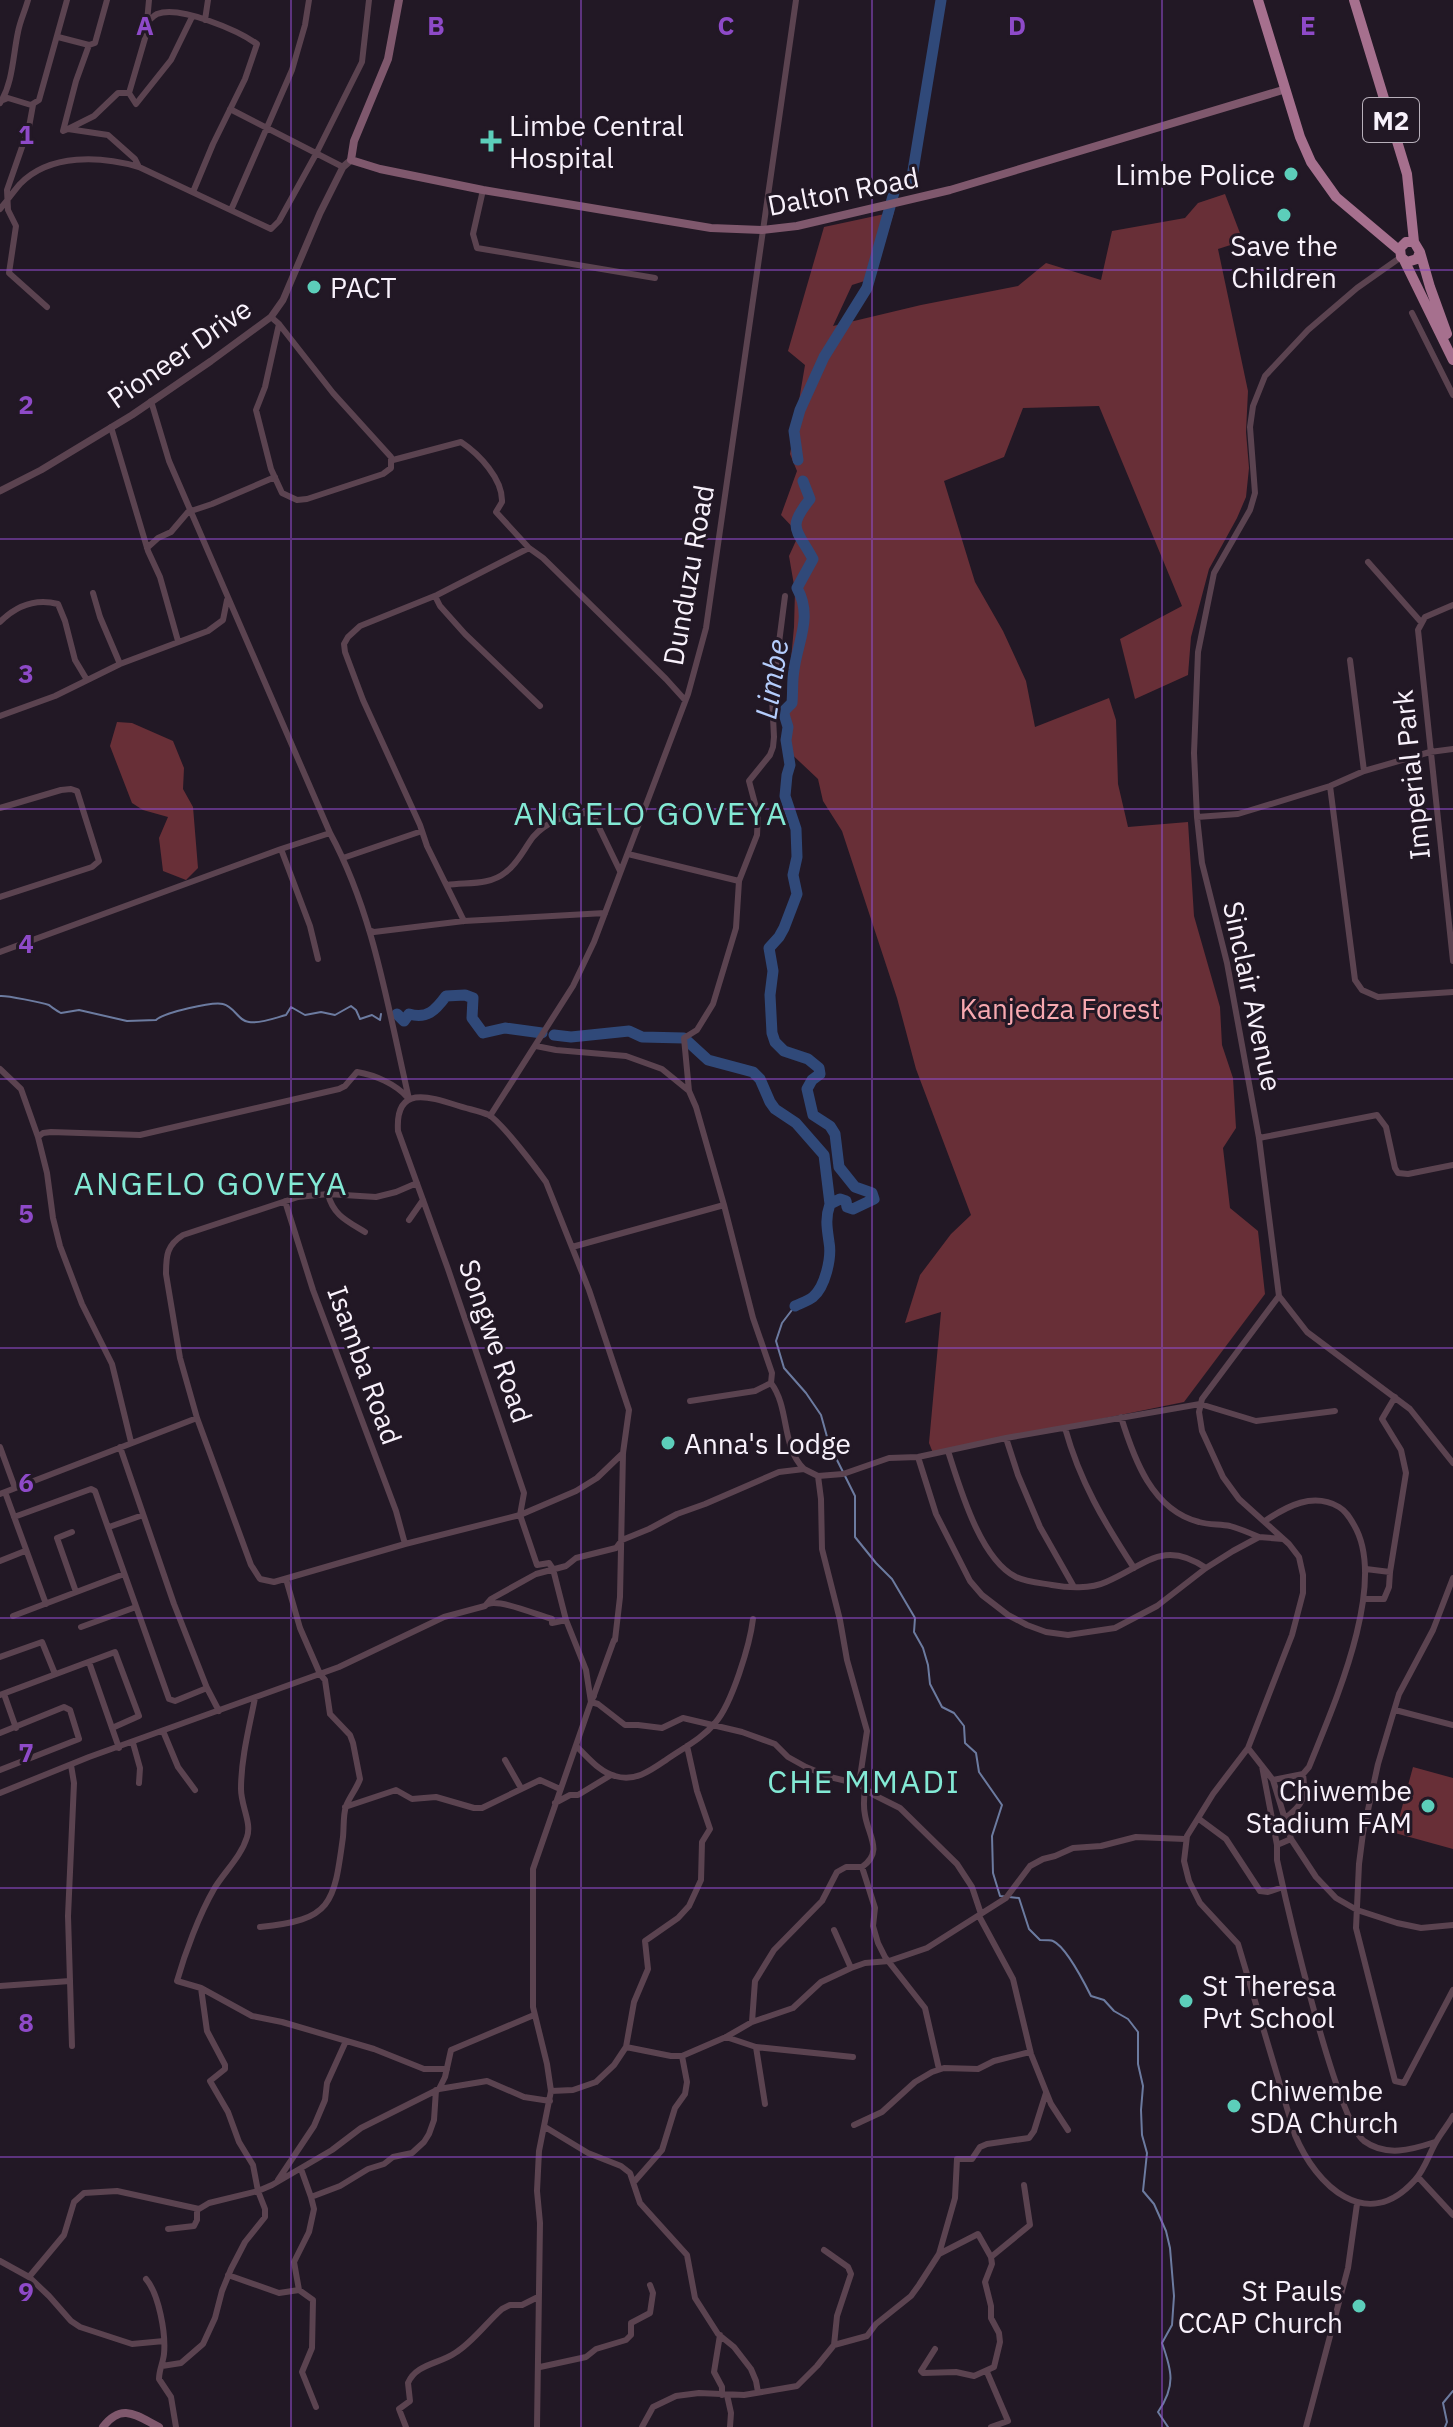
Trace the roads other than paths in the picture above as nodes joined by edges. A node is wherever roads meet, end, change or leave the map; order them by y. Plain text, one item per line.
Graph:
1 (28, 0) edge
2 (67, 0) edge
3 (107, 0) edge
4 (149, 0) edge
5 (208, 0) edge
6 (309, 0) edge
7 (369, 0) edge
8 (399, 0) edge
9 (796, 0) edge
10 (1258, 0) edge
11 (1354, 0) edge
12 (192, 17) junction
13 (205, 20) junction
14 (147, 22) junction
15 (58, 37) junction
16 (89, 45) junction
17 (1286, 89) junction
18 (129, 93) junction
19 (2, 101) edge
20 (33, 105) junction
21 (230, 109) junction
22 (68, 129) junction
23 (267, 129) junction
24 (316, 154) junction
25 (351, 160) junction
26 (139, 167) junction
27 (343, 167) junction
28 (483, 190) junction
29 (193, 192) junction
30 (8, 199) junction
31 (0, 209) edge
32 (231, 210) junction
33 (762, 230) junction
34 (1417, 247) junction
35 (1402, 256) junction
36 (655, 278) dead end
37 (47, 307) dead end
38 (1412, 313) dead end
39 (271, 317) junction
40 (279, 324) junction
41 (1453, 348) edge
42 (1453, 360) edge
43 (1453, 395) edge
44 (151, 401) junction
45 (111, 427) junction
46 (393, 460) junction
47 (275, 477) junction
48 (0, 491) edge
49 (191, 512) junction
50 (147, 548) junction
51 (529, 548) junction
52 (1368, 562) dead end
53 (93, 593) dead end
54 (435, 596) junction
55 (785, 596) dead end
56 (228, 598) junction
57 (1453, 605) edge
58 (0, 622) edge
59 (1421, 622) junction
60 (178, 641) junction
61 (1350, 660) dead end
62 (120, 664) junction
63 (87, 680) junction
64 (685, 700) junction
65 (540, 706) dead end
66 (0, 716) edge
67 (1453, 749) edge
68 (1430, 752) junction
69 (1364, 771) junction
70 (1330, 786) junction
71 (0, 808) edge
72 (1197, 817) junction
73 (422, 831) junction
74 (330, 833) junction
75 (281, 849) junction
76 (628, 854) junction
77 (343, 858) junction
78 (620, 872) junction
79 (739, 881) junction
80 (447, 885) junction
81 (0, 897) edge
82 (605, 913) junction
83 (464, 921) junction
84 (369, 930) junction
85 (1452, 948) edge
86 (0, 952) edge
87 (318, 959) dead end
88 (1453, 961) edge
89 (1453, 992) edge
90 (536, 1046) junction
91 (0, 1069) edge
92 (689, 1091) junction
93 (409, 1099) junction
94 (490, 1116) junction
95 (38, 1137) junction
96 (1259, 1138) junction
97 (1453, 1165) edge
98 (417, 1183) junction
99 (328, 1194) junction
100 (423, 1199) junction
101 (285, 1201) junction
102 (724, 1205) junction
103 (409, 1220) dead end
104 (365, 1232) dead end
105 (572, 1247) junction
106 (1279, 1296) junction
107 (771, 1383) junction
108 (1395, 1397) junction
109 (690, 1401) dead end
110 (1200, 1404) junction
111 (1335, 1411) dead end
112 (1121, 1417) junction
113 (197, 1418) junction
114 (1065, 1428) junction
115 (1006, 1438) junction
116 (131, 1442) junction
117 (0, 1447) edge
118 (120, 1447) junction
119 (948, 1451) junction
120 (623, 1453) junction
121 (918, 1457) junction
122 (1453, 1463) edge
123 (804, 1469) junction
124 (818, 1476) junction
125 (15, 1488) junction
126 (2, 1493) edge
127 (143, 1515) junction
128 (520, 1515) junction
129 (14, 1517) junction
130 (1265, 1521) junction
131 (109, 1527) junction
132 (72, 1532) dead end
133 (1259, 1537) junction
134 (1285, 1539) junction
135 (622, 1540) junction
136 (405, 1544) junction
137 (25, 1551) junction
138 (0, 1561) edge
139 (1134, 1568) junction
140 (1206, 1568) junction
141 (553, 1569) junction
142 (1366, 1569) junction
143 (1390, 1572) junction
144 (124, 1574) junction
145 (1453, 1578) edge
146 (286, 1579) junction
147 (1074, 1587) junction
148 (76, 1592) junction
149 (1364, 1599) junction
150 (46, 1604) junction
151 (485, 1606) junction
152 (136, 1607) junction
153 (13, 1616) dead end
154 (753, 1619) dead end
155 (566, 1620) junction
156 (81, 1627) dead end
157 (0, 1657) edge
158 (89, 1662) junction
159 (55, 1674) junction
160 (320, 1674) junction
161 (207, 1688) junction
162 (2, 1695) edge
163 (255, 1698) junction
164 (592, 1700) junction
165 (1395, 1710) junction
166 (219, 1711) junction
167 (713, 1725) junction
168 (1453, 1725) edge
169 (16, 1728) junction
170 (112, 1728) junction
171 (163, 1731) junction
172 (0, 1733) edge
173 (133, 1743) junction
174 (576, 1746) junction
175 (687, 1746) junction
176 (119, 1748) junction
177 (1248, 1748) junction
178 (505, 1760) dead end
179 (1261, 1763) junction
180 (71, 1765) junction
181 (0, 1770) edge
182 (1303, 1774) junction
183 (611, 1775) junction
184 (1273, 1780) junction
185 (139, 1783) dead end
186 (862, 1786) junction
187 (521, 1788) junction
188 (560, 1789) junction
189 (195, 1790) dead end
190 (0, 1793) edge
191 (554, 1804) junction
192 (345, 1807) junction
193 (1199, 1819) junction
194 (1284, 1819) junction
195 (1185, 1839) junction
196 (1291, 1839) junction
197 (1277, 1845) junction
198 (862, 1867) junction
199 (1283, 1887) junction
200 (1357, 1910) junction
201 (980, 1915) junction
202 (1453, 1925) edge
203 (260, 1927) dead end
204 (834, 1930) dead end
205 (889, 1961) junction
206 (851, 1968) junction
207 (70, 1981) junction
208 (0, 1986) edge
209 (201, 1988) junction
210 (1453, 1990) edge
211 (534, 2015) junction
212 (752, 2022) junction
213 (726, 2037) junction
214 (346, 2041) junction
215 (72, 2046) dead end
216 (626, 2047) junction
217 (756, 2047) junction
218 (1030, 2052) junction
219 (682, 2056) junction
220 (853, 2057) dead end
221 (447, 2069) junction
222 (939, 2069) junction
223 (437, 2089) junction
224 (551, 2091) junction
225 (1046, 2093) junction
226 (550, 2101) junction
227 (765, 2104) dead end
228 (1453, 2116) edge
229 (854, 2125) dead end
230 (545, 2127) junction
231 (1068, 2130) dead end
232 (1436, 2142) junction
233 (301, 2169) junction
234 (1418, 2177) junction
235 (634, 2182) junction
236 (272, 2185) junction
237 (1024, 2185) dead end
238 (258, 2191) junction
239 (311, 2197) junction
240 (1357, 2204) junction
241 (197, 2209) junction
242 (1453, 2215) edge
243 (168, 2229) dead end
244 (824, 2250) dead end
245 (939, 2254) junction
246 (991, 2257) junction
247 (0, 2261) edge
248 (228, 2275) junction
249 (29, 2277) junction
250 (146, 2279) dead end
251 (650, 2285) dead end
252 (299, 2290) junction
253 (538, 2297) junction
254 (720, 2335) junction
255 (164, 2341) junction
256 (834, 2345) junction
257 (935, 2349) dead end
258 (162, 2366) junction
259 (540, 2367) junction
260 (987, 2372) junction
261 (758, 2392) junction
262 (725, 2395) junction
263 (316, 2407) dead end
264 (103, 2427) edge
265 (159, 2427) edge
266 (176, 2427) edge
267 (406, 2427) edge
268 (537, 2427) edge
269 (642, 2427) edge
270 (730, 2427) edge
271 (991, 2427) edge
272 (1306, 2427) edge

1 - 19 street
2 - 15 street
3 - 16 street
4 - 14 street
5 - 13 street
6 - 23 street
7 - 24 street
8 - 25 main road
9 - 33 street, Dunduzu Road
10 - 17 highway
11 - 34 highway, M2
12 - 13 street
12 - 14 street
12 - 18 street
13 - 21 street
14 - 18 street
15 - 16 street
15 - 20 street
16 - 22 street
17 - 33 main road, Dalton Road
17 - 35 highway
18 - 22 street
19 - 20 street
20 - 30 street
21 - 23 street
21 - 29 street
22 - 26 street
23 - 24 street
23 - 32 street
24 - 27 street
24 - 32 street
25 - 27 street, Pioneer Drive
25 - 28 main road, Dalton Road
26 - 29 street
26 - 30 street
27 - 39 street, Pioneer Drive
28 - 33 main road, Dalton Road
28 - 36 street
29 - 32 street
30 - 31 street
30 - 37 street
33 - 64 street, Dunduzu Road
34 - 35 highway
34 - 35 highway
34 - 41 highway, M2
35 - 42 highway
35 - 72 street, Sinclair Avenue
38 - 43 street
39 - 40 street
39 - 44 street, Pioneer Drive
40 - 46 street
40 - 47 street
44 - 45 street, Pioneer Drive
44 - 49 street
45 - 48 street, Pioneer Drive
45 - 50 street
46 - 47 street
46 - 51 street
47 - 49 street
49 - 50 street
49 - 56 street
50 - 60 street
51 - 54 street
51 - 64 street
52 - 59 street
53 - 62 street
54 - 65 street
54 - 73 street
55 - 79 street
56 - 60 street
56 - 74 street
57 - 59 street
58 - 63 street
59 - 68 street, Imperial Park
60 - 62 street
61 - 69 street
62 - 63 street
63 - 66 street
64 - 76 street, Dunduzu Road
67 - 68 street
68 - 69 street
68 - 85 street, Imperial Park
69 - 70 street
70 - 72 street
70 - 89 street
71 - 81 street
72 - 96 street, Sinclair Avenue
73 - 77 street
73 - 80 street
74 - 75 street
74 - 77 street
75 - 86 street
75 - 87 street
76 - 78 street, Dunduzu Road
76 - 79 street
77 - 84 street
78 - 80 street
78 - 82 street, Dunduzu Road
79 - 92 street
80 - 83 street
82 - 83 street
82 - 90 street, Dunduzu Road
83 - 84 street
84 - 93 street
85 - 88 street, Imperial Park
90 - 92 street
90 - 94 street, Dunduzu Road
91 - 95 street
92 - 102 street
93 - 94 street
93 - 95 street
93 - 98 street, Songwe Road
94 - 105 street
95 - 116 street
96 - 97 street
96 - 106 street, Sinclair Avenue
98 - 99 street
98 - 100 street, Songwe Road
99 - 101 street
99 - 104 street
100 - 103 street
100 - 128 street, Songwe Road
101 - 113 street
101 - 136 street, Isamba Road
102 - 105 street
102 - 107 street
105 - 120 street
106 - 108 street
106 - 110 street
107 - 109 street
107 - 123 street
108 - 122 street
108 - 143 street
110 - 111 street
110 - 112 street
110 - 130 street
112 - 114 street
112 - 133 street
113 - 116 street
113 - 146 street
114 - 115 street
114 - 139 street
115 - 119 street
115 - 147 street
116 - 118 street
117 - 125 street
118 - 125 street
118 - 127 street
119 - 121 street
119 - 147 street
120 - 128 street
120 - 135 street
121 - 124 street
121 - 140 street
123 - 124 street
123 - 135 street
124 - 186 street
125 - 126 street
126 - 129 street
127 - 131 street
127 - 161 street
128 - 136 street
128 - 141 street, Songwe Road
129 - 131 street
129 - 137 street
130 - 134 street
130 - 142 street
131 - 144 street
132 - 148 street
133 - 134 street
133 - 140 street
134 - 177 street
135 - 141 street
135 - 164 street
136 - 146 street
137 - 138 street
137 - 150 street
139 - 140 street
139 - 147 street
141 - 151 street
141 - 155 street
142 - 143 street
142 - 149 street
143 - 149 street
144 - 148 street
144 - 152 street
145 - 165 street
146 - 160 street
148 - 150 street
149 - 182 street
150 - 153 street
151 - 155 street
151 - 160 street
152 - 156 street
152 - 161 street
154 - 167 street
155 - 164 street
157 - 159 street
158 - 159 street
158 - 170 street
158 - 170 street
159 - 162 street
160 - 163 street
160 - 192 street
161 - 166 street
162 - 169 street
163 - 166 street
163 - 209 street
164 - 167 street
164 - 174 street
165 - 168 street
165 - 200 street
166 - 171 street
167 - 175 street
167 - 186 street
169 - 172 street
169 - 181 street
170 - 176 street
171 - 173 street
171 - 189 street
173 - 176 street
173 - 185 street
174 - 183 street
174 - 188 street
175 - 183 street
175 - 216 street
176 - 180 street
177 - 179 street
177 - 193 street
178 - 187 street
179 - 184 street
179 - 197 street
180 - 190 street
180 - 207 street
182 - 184 street
182 - 194 street
183 - 191 street
184 - 194 street
186 - 198 street
186 - 201 street
187 - 188 street
187 - 192 street
188 - 191 street
191 - 211 street
192 - 203 street
193 - 195 street
193 - 199 street
194 - 196 street
195 - 201 street
195 - 240 street
196 - 197 street
196 - 200 street
197 - 199 street
198 - 205 street
198 - 212 street
199 - 232 street
200 - 202 street
200 - 210 street
201 - 205 street
201 - 218 street
204 - 206 street
205 - 206 street
205 - 222 street
206 - 212 street
207 - 208 street
207 - 215 street
209 - 214 street
209 - 238 street
211 - 221 street
211 - 224 street
212 - 213 street
213 - 217 street
213 - 219 street
214 - 221 street
214 - 236 street
216 - 219 street
216 - 224 street
217 - 220 street
217 - 227 street
218 - 222 street
218 - 225 street
219 - 235 street
221 - 223 street
222 - 229 street
223 - 226 street
223 - 233 street
223 - 239 street
224 - 226 street
225 - 231 street
225 - 245 street
226 - 230 street
228 - 232 street
230 - 235 street
230 - 253 street
232 - 234 street
233 - 236 street
233 - 239 street
234 - 240 street
234 - 242 street
235 - 254 street
236 - 238 street
237 - 246 street
238 - 241 street
238 - 248 street
239 - 252 street
240 - 272 street
241 - 243 street
241 - 249 street
244 - 256 street
245 - 246 street
245 - 256 street
246 - 260 street
247 - 249 street
248 - 252 street
248 - 258 street
249 - 255 street
250 - 255 street
251 - 259 street
252 - 263 street
253 - 259 street
253 - 267 street
254 - 261 street
254 - 262 street
255 - 258 street
256 - 261 street
257 - 260 street
258 - 266 street
259 - 268 street
260 - 271 street
261 - 262 street
262 - 269 street
262 - 270 street
264 - 265 main road

